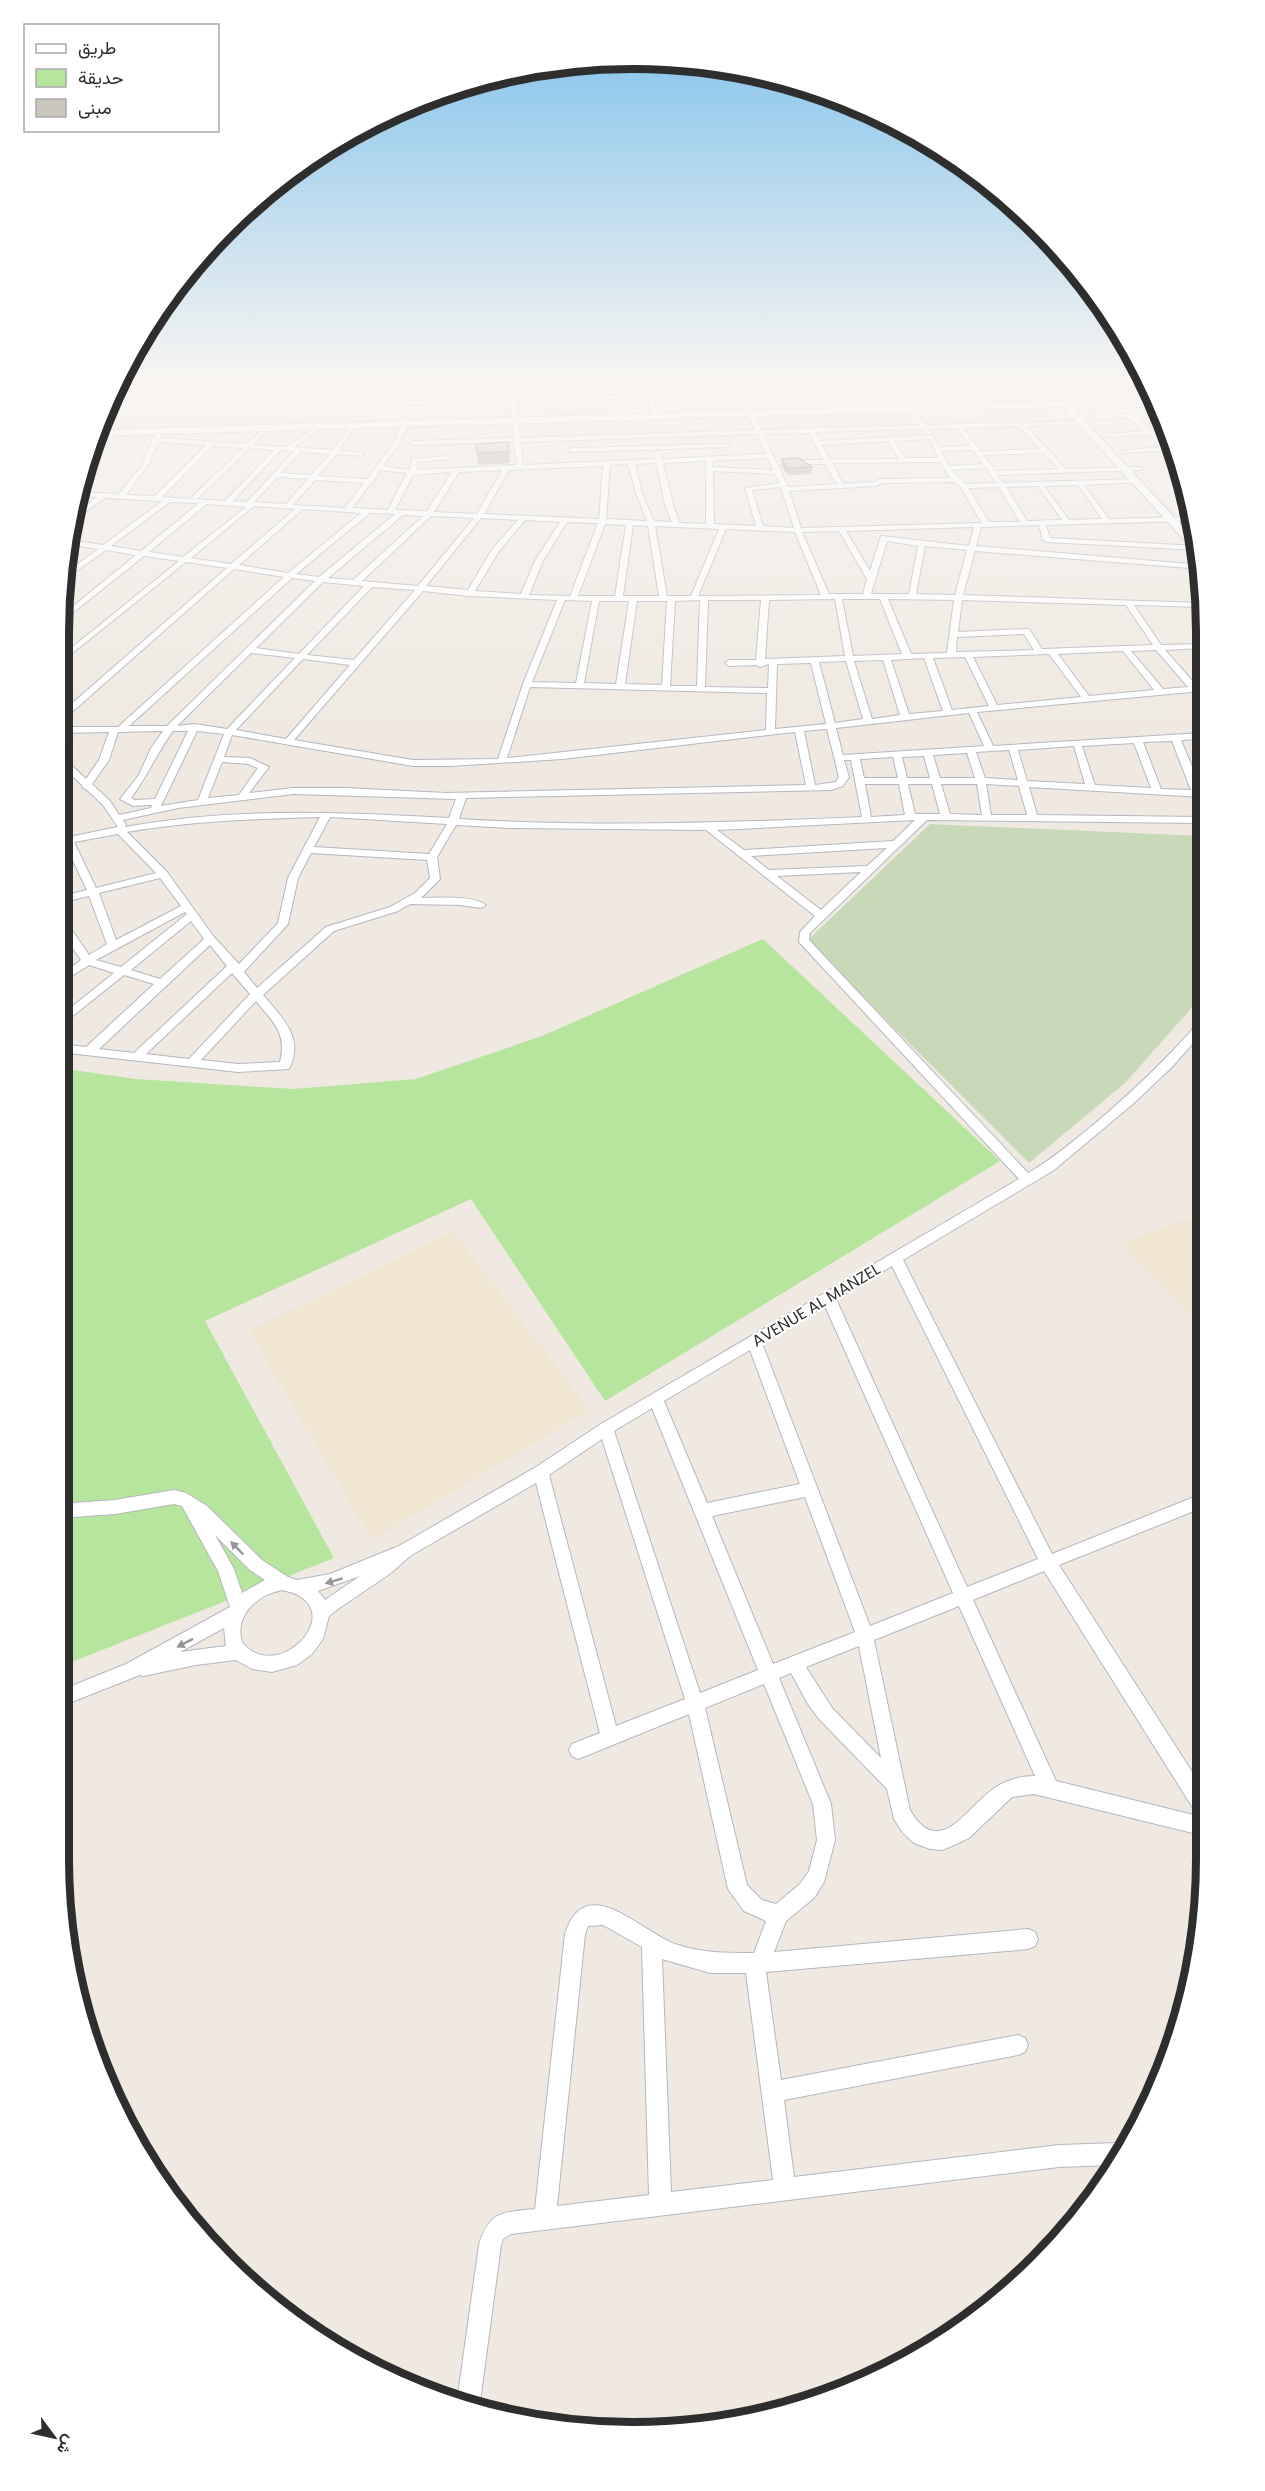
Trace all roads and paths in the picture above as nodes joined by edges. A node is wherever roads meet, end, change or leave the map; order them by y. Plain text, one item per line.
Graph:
1 (93, 495) edge
2 (160, 495) edge
3 (197, 495) edge
4 (235, 495) edge
5 (258, 495) edge
6 (297, 495) edge
7 (359, 495) edge
8 (400, 495) edge
9 (439, 495) edge
10 (491, 495) edge
11 (604, 495) edge
12 (640, 495) edge
13 (667, 495) edge
14 (709, 495) edge
15 (749, 495) edge
16 (787, 495) edge
17 (967, 495) edge
18 (1007, 495) edge
19 (1048, 495) edge
20 (1088, 495) edge
21 (1155, 495) edge
22 (1163, 495) edge
23 (103, 496) junction
24 (121, 497) joint
25 (156, 499) junction
26 (168, 500) junction
27 (191, 501) junction
28 (204, 502) junction
29 (226, 504) junction
30 (250, 505) junction
31 (286, 507) junction
32 (300, 508) junction
33 (347, 510) junction
34 (83, 511) edge
35 (368, 511) junction
36 (390, 512) junction
37 (402, 512) junction
38 (429, 514) junction
39 (478, 516) junction
40 (522, 518) junction
41 (1184, 518) edge
42 (1172, 519) junction
43 (1185, 519) edge
44 (565, 520) junction
45 (602, 521) junction
46 (1107, 521) junction
47 (630, 522) junction
48 (1067, 522) junction
49 (651, 523) junction
50 (1024, 523) junction
51 (1042, 523) junction
52 (677, 525) junction
53 (983, 525) junction
54 (710, 526) junction
55 (723, 527) junction
56 (760, 529) junction
57 (841, 529) junction
58 (798, 530) junction
59 (1187, 537) edge
60 (77, 543) edge
61 (922, 544) junction
62 (105, 548) junction
63 (974, 549) junction
64 (1189, 549) edge
65 (143, 554) junction
66 (183, 560) junction
67 (1192, 566) edge
68 (230, 567) junction
69 (73, 571) edge
70 (290, 575) junction
71 (871, 579) junction
72 (321, 580) junction
73 (356, 583) junction
74 (369, 585) junction
75 (420, 589) junction
76 (469, 594) junction
77 (825, 595) junction
78 (765, 596) junction
79 (837, 596) junction
80 (866, 596) junction
81 (883, 596) junction
82 (912, 596) junction
83 (524, 597) junction
84 (562, 597) junction
85 (667, 597) junction
86 (694, 597) junction
87 (704, 597) junction
88 (619, 598) junction
89 (633, 598) junction
90 (958, 598) junction
91 (573, 599) junction
92 (596, 599) junction
93 (1130, 603) junction
94 (1195, 605) edge
95 (70, 613) edge
96 (954, 635) junction
97 (1196, 646) edge
98 (1159, 648) junction
99 (1125, 649) junction
100 (249, 650) junction
101 (1040, 652) junction
102 (1052, 652) junction
103 (69, 654) edge
104 (303, 655) junction
105 (968, 655) junction
106 (951, 656) junction
107 (928, 657) junction
108 (908, 658) junction
109 (887, 659) junction
110 (850, 661) junction
111 (815, 662) junction
112 (355, 663) junction
113 (729, 663) dead end
114 (773, 663) junction
115 (760, 664) junction
116 (527, 684) junction
117 (579, 687) junction
118 (1196, 687) edge
119 (620, 688) junction
120 (666, 688) junction
121 (701, 689) junction
122 (1196, 689) edge
123 (771, 691) junction
124 (1161, 692) junction
125 (1087, 699) junction
126 (994, 707) junction
127 (971, 709) junction
128 (69, 710) edge
129 (948, 712) junction
130 (905, 717) junction
131 (868, 721) junction
132 (831, 725) junction
133 (171, 727) junction
134 (194, 727) junction
135 (69, 729) edge
136 (799, 729) junction
137 (117, 730) junction
138 (230, 732) junction
139 (771, 732) junction
140 (1196, 736) edge
141 (69, 738) edge
142 (1176, 738) junction
143 (1138, 740) junction
144 (288, 742) junction
145 (1077, 744) junction
146 (1014, 747) junction
147 (990, 749) junction
148 (971, 750) junction
149 (928, 753) junction
150 (897, 754) junction
151 (855, 757) junction
152 (838, 758) junction
153 (219, 759) junction
154 (502, 761) junction
155 (69, 768) edge
156 (860, 781) junction
157 (903, 781) junction
158 (936, 781) junction
159 (981, 781) junction
160 (1023, 784) junction
161 (1196, 785) edge
162 (86, 786) junction
163 (811, 788) junction
164 (1091, 788) junction
165 (1157, 791) junction
166 (1196, 794) edge
167 (462, 796) junction
168 (242, 797) junction
169 (125, 799) junction
170 (202, 802) junction
171 (107, 803) junction
172 (157, 806) junction
173 (327, 814) junction
174 (924, 817) junction
175 (911, 818) junction
176 (946, 818) junction
177 (987, 818) junction
178 (1033, 818) junction
179 (867, 820) junction
180 (1196, 820) edge
181 (453, 822) junction
182 (119, 824) junction
183 (708, 827) junction
184 (69, 837) edge
185 (896, 844) junction
186 (309, 850) junction
187 (69, 851) edge
188 (742, 853) junction
189 (432, 857) junction
190 (871, 869) junction
191 (767, 873) junction
192 (163, 874) junction
193 (93, 891) junction
194 (69, 897) edge
195 (410, 901) junction
196 (481, 905) dead end
197 (190, 911) junction
198 (822, 916) junction
199 (69, 934) edge
200 (210, 939) junction
201 (113, 945) junction
202 (87, 961) junction
203 (236, 968) junction
204 (122, 972) junction
205 (69, 974) edge
206 (162, 983) junction
207 (257, 994) junction
208 (69, 1015) edge
209 (1196, 1041) edge
210 (69, 1049) edge
211 (89, 1051) junction
212 (137, 1056) junction
213 (192, 1063) junction
214 (1028, 1180) junction
215 (896, 1258) junction
216 (828, 1298) junction
217 (754, 1341) junction
218 (656, 1399) junction
219 (606, 1428) junction
220 (541, 1472) junction
221 (810, 1489) junction
222 (186, 1500) junction
223 (1196, 1503) edge
224 (69, 1510) edge
225 (702, 1511) junction
226 (404, 1551) junction
227 (1048, 1563) junction
228 (292, 1585) junction
229 (963, 1597) junction
230 (237, 1611) junction
231 (322, 1612) junction
232 (865, 1636) junction
233 (239, 1652) junction
234 (795, 1663) junction
235 (132, 1670) junction
236 (768, 1674) junction
237 (69, 1695) edge
238 (695, 1703) junction
239 (610, 1737) junction
240 (578, 1750) dead end
241 (896, 1785) junction
242 (1050, 1788) junction
243 (1196, 1795) edge
244 (1196, 1825) edge
245 (779, 1914) junction
246 (1028, 1939) dead end
247 (652, 1942) junction
248 (758, 1963) junction
249 (1018, 2045) dead end
250 (772, 2092) junction
251 (1112, 2154) edge
252 (785, 2189) junction
253 (660, 2204) junction
254 (545, 2218) junction
255 (469, 2398) edge

1 - 23 street
2 - 25 street
3 - 27 street
4 - 29 street
5 - 30 street
6 - 31 street
7 - 33 street
8 - 36 street
9 - 38 street
10 - 39 street
11 - 45 street
12 - 49 street
13 - 52 street
14 - 54 street
15 - 56 street
16 - 58 street
17 - 53 street
18 - 50 street
19 - 48 street
20 - 46 street
21 - 42 main road
22 - 41 main road
23 - 24 street
23 - 34 street
24 - 25 street
25 - 26 street
26 - 27 street
26 - 62 street
27 - 28 street
28 - 29 street
28 - 65 street
29 - 30 street
30 - 31 street
30 - 66 street
31 - 32 street
32 - 33 street
32 - 68 street
33 - 35 street
35 - 36 street
35 - 70 street
36 - 37 street
37 - 38 street
37 - 72 street
38 - 39 street
38 - 73 street
39 - 40 street
39 - 75 street
40 - 44 street
40 - 76 street
42 - 43 street
42 - 46 street
42 - 59 main road
44 - 45 street
44 - 83 street
45 - 47 street
45 - 91 street
46 - 48 street
47 - 49 street
47 - 88 street
48 - 51 street
49 - 52 street
49 - 85 street
50 - 51 street
50 - 53 street
51 - 64 street
52 - 54 street
53 - 57 street
53 - 63 street
54 - 55 street
55 - 56 street
55 - 86 street
56 - 58 street
57 - 58 street
57 - 71 street
58 - 77 street
60 - 62 street
61 - 63 street
61 - 71 street
61 - 82 street
62 - 65 street
62 - 69 street
63 - 67 street
63 - 90 street
65 - 66 street
65 - 95 street
66 - 68 street
66 - 103 street
68 - 70 street
68 - 128 street
70 - 72 street
70 - 137 street
71 - 80 street
72 - 73 street
72 - 100 street
73 - 74 street
74 - 75 street
74 - 104 street
75 - 76 street
75 - 112 street
76 - 83 street
77 - 78 street
77 - 79 street
78 - 87 street
78 - 115 street
79 - 80 street
79 - 110 street
80 - 81 street
81 - 82 street
81 - 108 street
82 - 90 street
83 - 84 street
84 - 91 street
84 - 116 street
85 - 86 street
85 - 89 street
85 - 120 street
86 - 87 street
87 - 121 street
88 - 89 street
88 - 92 street
89 - 119 street
90 - 93 street
90 - 96 street
91 - 92 street
92 - 117 street
93 - 94 street
93 - 98 street
96 - 101 street
96 - 106 street
97 - 98 street
98 - 99 street
98 - 118 street
99 - 102 street
99 - 124 street
100 - 104 street
100 - 133 street
101 - 102 street
101 - 105 street
102 - 125 street
104 - 112 street
104 - 138 street
105 - 106 street
105 - 126 street
106 - 107 street
107 - 108 street
107 - 129 street
108 - 109 street
109 - 110 street
109 - 130 street
110 - 111 street
110 - 131 street
111 - 114 street
111 - 132 street
112 - 144 street
113 - 115 street
114 - 115 street
114 - 123 street
116 - 117 street
116 - 154 street
117 - 119 street
119 - 120 street
120 - 121 street
121 - 123 street
122 - 124 street
123 - 139 street
124 - 125 street
125 - 126 street
126 - 127 street
127 - 129 street
127 - 147 street
129 - 130 street
130 - 131 street
131 - 132 street
132 - 136 street
132 - 152 street
133 - 134 street
133 - 137 street
133 - 169 street
134 - 138 street
134 - 172 street
135 - 137 street
136 - 139 street
136 - 163 street
137 - 141 street
137 - 162 street
138 - 144 street
138 - 153 street
139 - 154 street
140 - 142 street
142 - 143 street
142 - 161 street
143 - 145 street
143 - 165 street
144 - 154 street
145 - 146 street
145 - 164 street
146 - 147 street
146 - 160 street
147 - 148 street
148 - 149 street
148 - 159 street
149 - 150 street
149 - 158 street
150 - 151 street
150 - 157 street
151 - 152 street
151 - 156 street
152 - 163 street
153 - 168 street
153 - 170 street
155 - 162 street
156 - 157 street
156 - 179 street
157 - 158 street
157 - 175 street
158 - 159 street
158 - 176 street
159 - 160 street
159 - 177 street
160 - 164 street
160 - 178 street
162 - 171 street
163 - 167 street
164 - 165 street
165 - 166 street
167 - 168 street
167 - 181 street
168 - 170 street
169 - 171 street
169 - 172 street
170 - 172 street
171 - 182 street
172 - 182 street
173 - 181 street
173 - 182 street
173 - 186 street
174 - 175 street
174 - 176 street
174 - 185 street
175 - 179 street
176 - 177 street
177 - 178 street
178 - 180 street
179 - 183 street
181 - 183 street
181 - 189 street
182 - 184 street
182 - 192 street
183 - 188 street
185 - 188 street
185 - 190 street
186 - 189 street
186 - 203 street
187 - 193 street
188 - 191 street
189 - 195 street
190 - 191 street
190 - 198 street
191 - 198 street
192 - 193 street
192 - 197 street
193 - 194 street
193 - 201 street
195 - 196 street
195 - 207 street
197 - 200 street
197 - 201 street
197 - 204 street
198 - 214 street
199 - 202 street
200 - 203 street
200 - 206 street
201 - 202 street
202 - 204 street
202 - 205 street
203 - 207 street
203 - 212 street
204 - 206 street
204 - 208 street
206 - 211 street
207 - 213 street
207 - 213 street
209 - 214 street, AVENUE AL MANZEL
210 - 211 street
211 - 212 street
212 - 213 street
214 - 215 street, AVENUE AL MANZEL
215 - 216 street, AVENUE AL MANZEL
215 - 227 street
216 - 217 street, AVENUE AL MANZEL
216 - 229 street
217 - 218 street, AVENUE AL MANZEL
217 - 221 street
218 - 219 street, AVENUE AL MANZEL
218 - 225 street
219 - 220 street, AVENUE AL MANZEL
219 - 238 street
220 - 226 street, AVENUE AL MANZEL
220 - 239 street
221 - 225 street
221 - 232 street
222 - 224 street
228 -> 222 street
222 - 230 street
223 - 227 street
225 - 236 street
226 -> 228 street, AVENUE AL MANZEL
226 - 231 street, AVENUE AL MANZEL
227 - 229 street
227 - 243 street
228 - 230 street
228 - 231 street
229 - 232 street
229 - 242 street
230 - 233 street
230 -> 235 street
231 - 233 street
232 - 234 street
232 - 241 street
233 - 235 street
234 - 236 street
234 - 241 street
235 - 237 street
236 - 238 street
236 - 245 street
238 - 239 street
238 - 245 street
239 - 240 street
241 - 242 street
242 - 244 street
245 - 248 street
246 - 248 street
247 - 248 street
247 - 253 street
247 - 254 street
248 - 250 street
249 - 250 street
250 - 252 street
251 - 252 street
252 - 253 street
253 - 254 street
254 - 255 street

